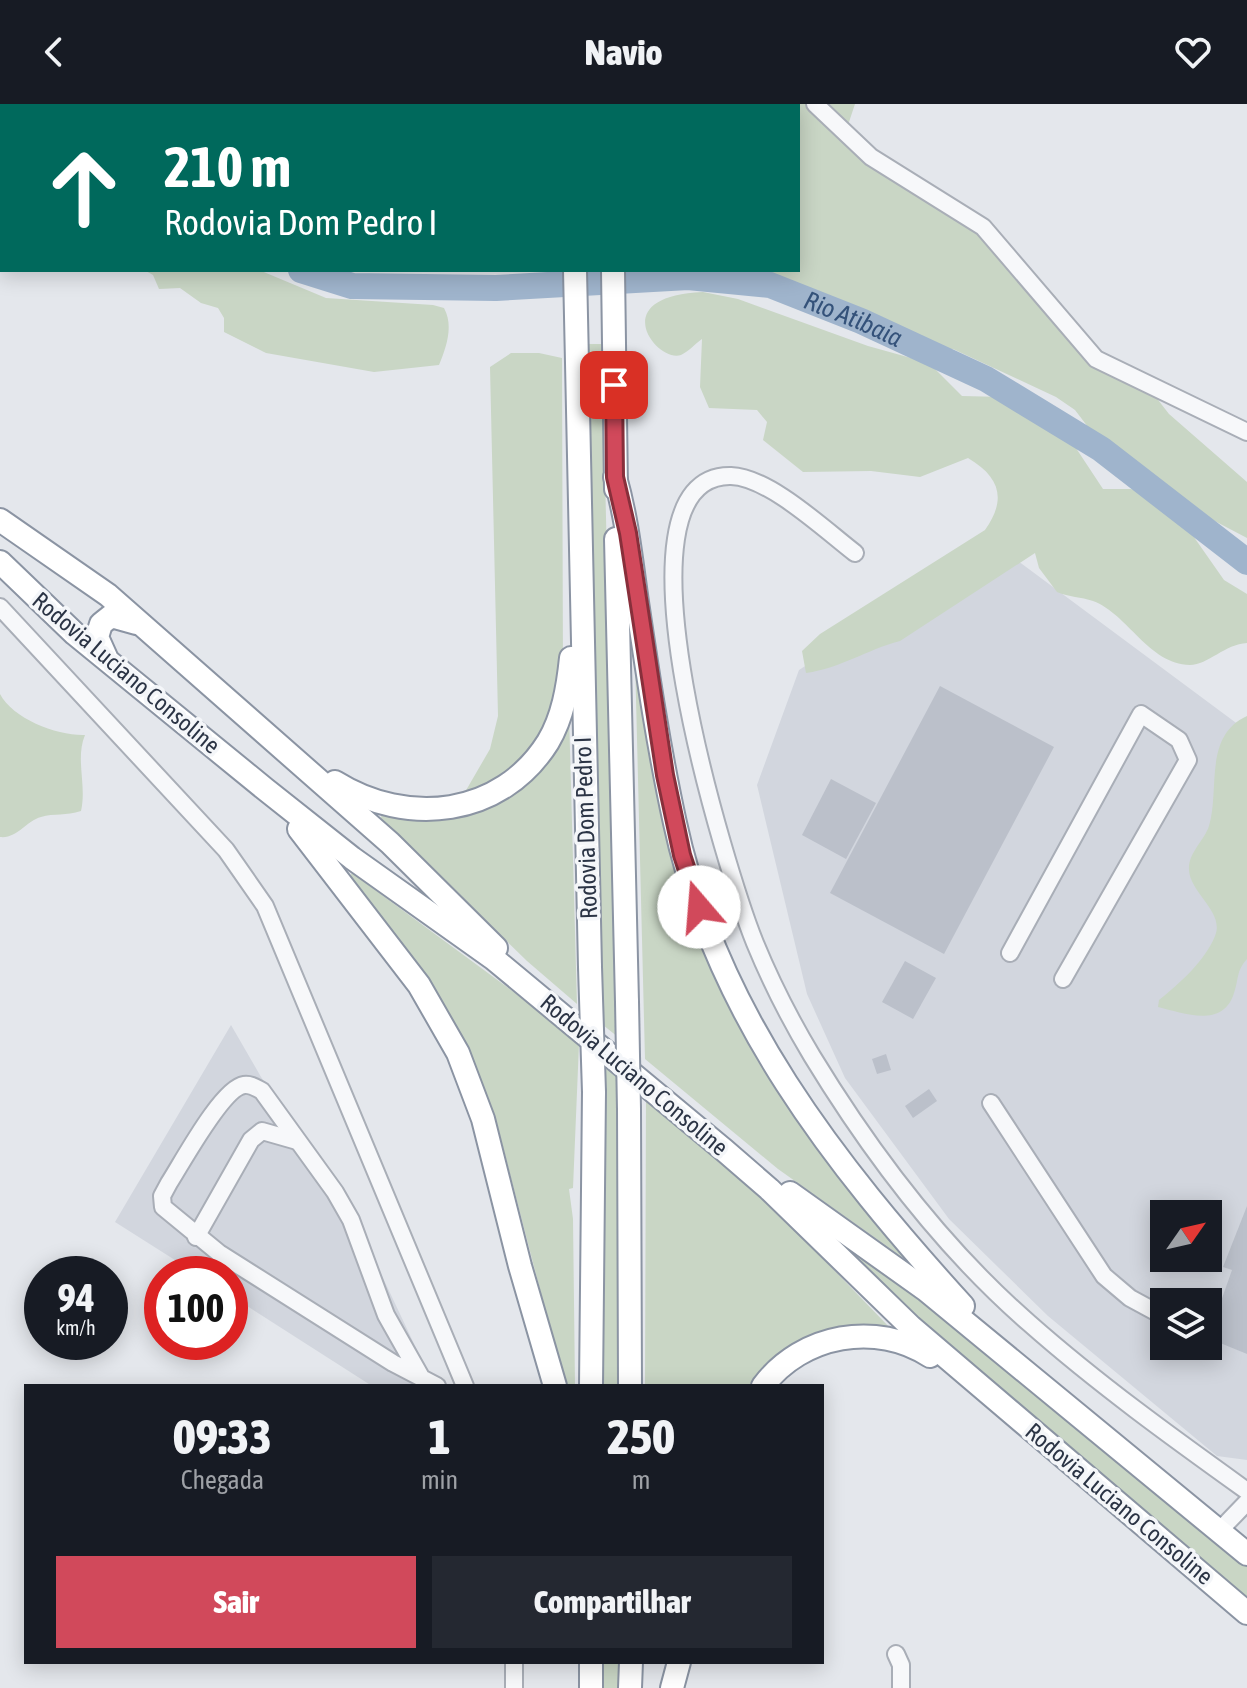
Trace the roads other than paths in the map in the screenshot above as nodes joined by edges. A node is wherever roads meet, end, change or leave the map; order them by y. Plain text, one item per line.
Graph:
1 (815, 104) edge
2 (575, 272) edge
3 (613, 272) edge
4 (1247, 432) edge
5 (615, 477) junction
6 (0, 520) edge
7 (855, 553) dead end
8 (0, 562) edge
9 (0, 607) edge
10 (140, 625) junction
11 (581, 631) junction
12 (106, 657) junction
13 (295, 759) junction
14 (265, 789) junction
15 (1010, 953) dead end
16 (1063, 979) dead end
17 (991, 1103) dead end
18 (298, 1141) junction
19 (196, 1237) junction
20 (1150, 1309) edge
21 (1013, 1360) junction
22 (960, 1368) junction
23 (421, 1377) junction
24 (433, 1384) edge
25 (464, 1384) edge
26 (554, 1384) edge
27 (591, 1384) edge
28 (630, 1384) edge
29 (765, 1384) edge
30 (1247, 1491) edge
31 (1247, 1502) edge
32 (1219, 1531) junction
33 (1247, 1554) edge
34 (1247, 1613) edge
35 (896, 1654) dead end
36 (514, 1664) edge
37 (591, 1664) edge
38 (631, 1664) edge
39 (678, 1664) edge
40 (514, 1688) edge
41 (591, 1688) edge
42 (630, 1688) edge
43 (672, 1688) edge
44 (901, 1688) edge

1 - 4 street
2 - 11 highway, Rodovia Dom Pedro I
3 - 5 highway, Rodovia Dom Pedro I
5 - 21 highway
5 - 28 highway, Rodovia Dom Pedro I, bridge
6 - 10 highway, Rodovia Luciano Consoline
7 - 30 street
8 - 12 highway, Rodovia Luciano Consoline
9 - 25 street
10 - 12 highway
10 - 13 highway, Rodovia Luciano Consoline
11 - 13 highway
11 - 27 highway, Rodovia Dom Pedro I, bridge
12 - 14 highway, Rodovia Luciano Consoline
13 - 21 highway, Rodovia Luciano Consoline
14 - 22 highway, Rodovia Luciano Consoline
14 - 26 highway
15 - 16 street
17 - 20 street
18 - 19 street
18 - 19 street
18 - 23 street
19 - 23 street
21 - 32 highway, Rodovia Luciano Consoline
22 - 29 highway
22 - 34 highway, Rodovia Luciano Consoline
23 - 24 street
31 - 32 street
32 - 33 highway, Rodovia Luciano Consoline
35 - 44 street
36 - 40 street
37 - 41 highway
38 - 42 highway
39 - 43 highway

